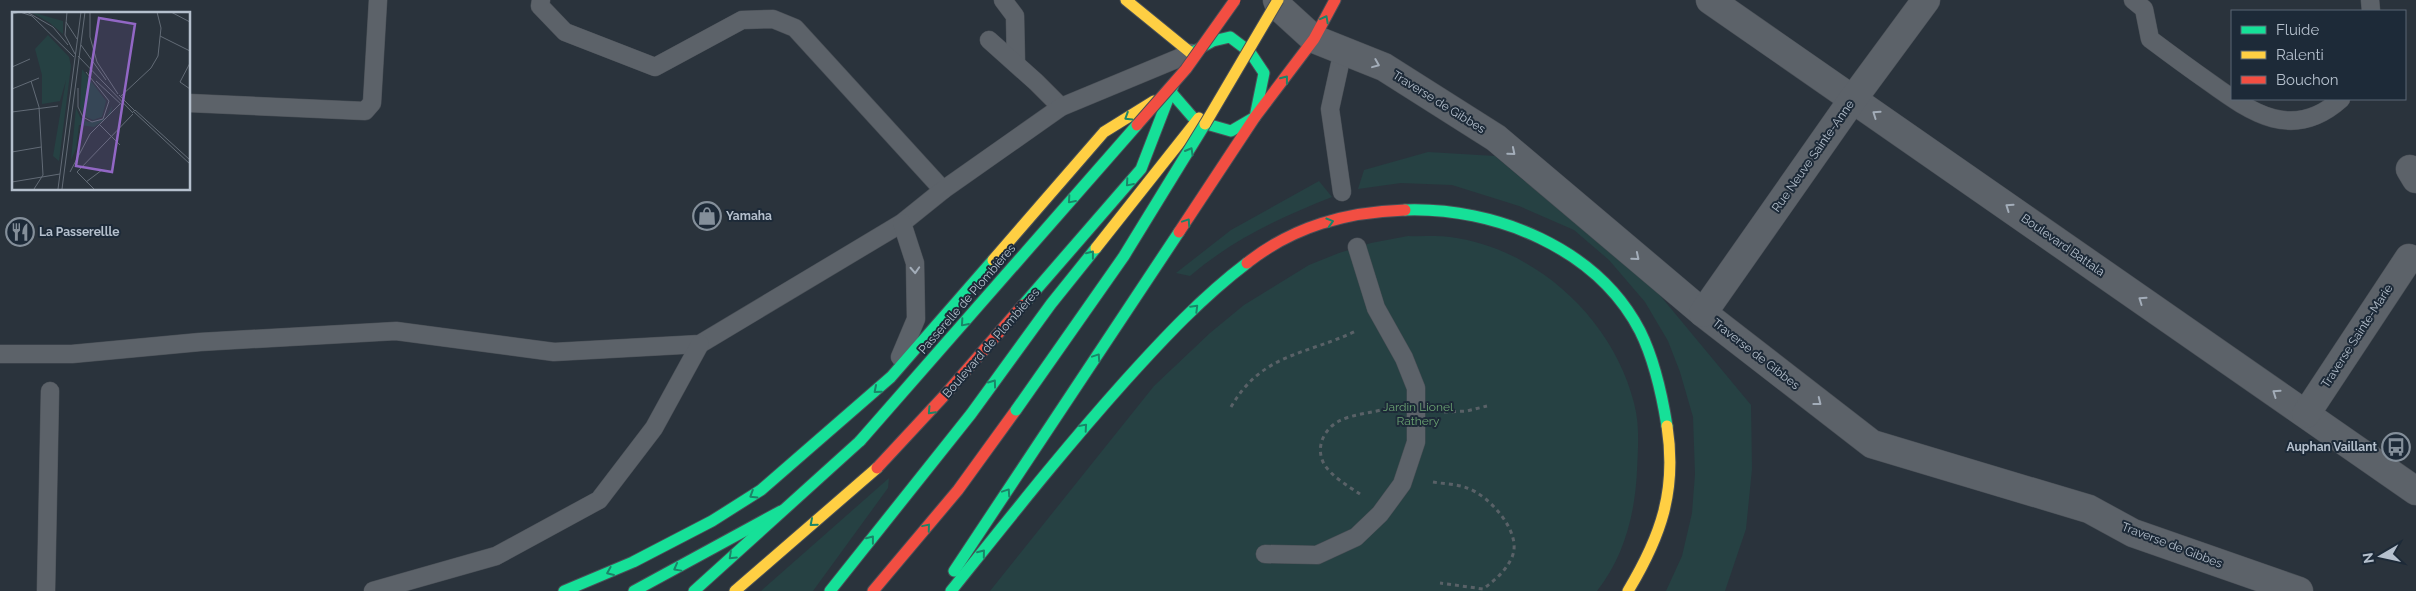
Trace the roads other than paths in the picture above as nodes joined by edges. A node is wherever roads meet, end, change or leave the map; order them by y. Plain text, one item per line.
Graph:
1 (378, 0) edge
2 (541, 0) edge
3 (1003, 0) edge
4 (1126, 0) edge
5 (1226, 0) edge
6 (1234, 0) edge
7 (1335, 0) edge
8 (1710, 0) edge
9 (1926, 0) edge
10 (2133, 0) edge
11 (1280, 2) edge
12 (1314, 39) junction
13 (989, 40) dead end
14 (1343, 50) junction
15 (1250, 52) junction
16 (1191, 53) junction
17 (1016, 64) junction
18 (1170, 91) junction
19 (2231, 98) edge
20 (1853, 99) junction
21 (2233, 100) edge
22 (2339, 100) edge
23 (190, 103) edge
24 (1061, 107) junction
25 (1255, 117) junction
26 (1196, 121) junction
27 (944, 190) junction
28 (1342, 192) dead end
29 (902, 223) junction
30 (1357, 247) dead end
31 (2409, 258) dead end
32 (1703, 313) junction
33 (700, 344) junction
34 (0, 354) edge
35 (891, 377) junction
36 (50, 391) dead end
37 (2306, 414) junction
38 (2416, 491) edge
39 (781, 511) junction
40 (1265, 554) dead end
41 (46, 591) edge
42 (373, 591) edge
43 (564, 591) edge
44 (634, 591) edge
45 (694, 591) edge
46 (735, 591) edge
47 (830, 591) edge
48 (873, 591) edge
49 (940, 591) edge
50 (951, 591) edge
51 (1628, 591) edge
52 (2299, 591) edge

1 - 23 lane
2 - 27 lane
3 - 17 lane
4 - 16 main road
5 - 16 main road, Boulevard de Plombières
6 -> 39 main road, Passerelle de Plombières, bridge
12 -> 7 main road
8 - 20 street, Boulevard Battala
9 - 20 street, Rue Neuve Sainte-Anne
10 - 19 lane
11 - 12 street, Traverse de Gibbes
11 - 15 main road
48 -> 11 main road, bridge
12 - 14 street, Traverse de Gibbes
25 -> 12 main road
13 - 17 lane
14 - 28 lane
14 -> 32 street, Traverse de Gibbes
15 - 16 main road
15 - 25 main road
15 - 26 main road
16 - 18 main road, Boulevard de Plombières
16 - 24 lane
17 - 24 lane
18 - 26 main road
18 -> 35 main road
18 -> 46 main road, Boulevard de Plombières
20 - 32 street, Rue Neuve Sainte-Anne
37 -> 20 street, Boulevard Battala
21 - 22 lane
24 - 27 lane
25 - 26 main road
49 -> 25 main road
47 -> 26 main road
27 - 29 lane
29 - 33 lane
29 -> 35 lane
30 - 40 lane
31 - 37 street, Traverse Sainte-Marie
32 -> 52 street, Traverse de Gibbes
33 - 34 lane
33 - 42 lane
35 -> 43 main road
36 - 41 lane
37 - 38 street, Boulevard Battala
39 -> 44 main road
39 -> 45 main road, Passerelle de Plombières
50 -> 51 main road

